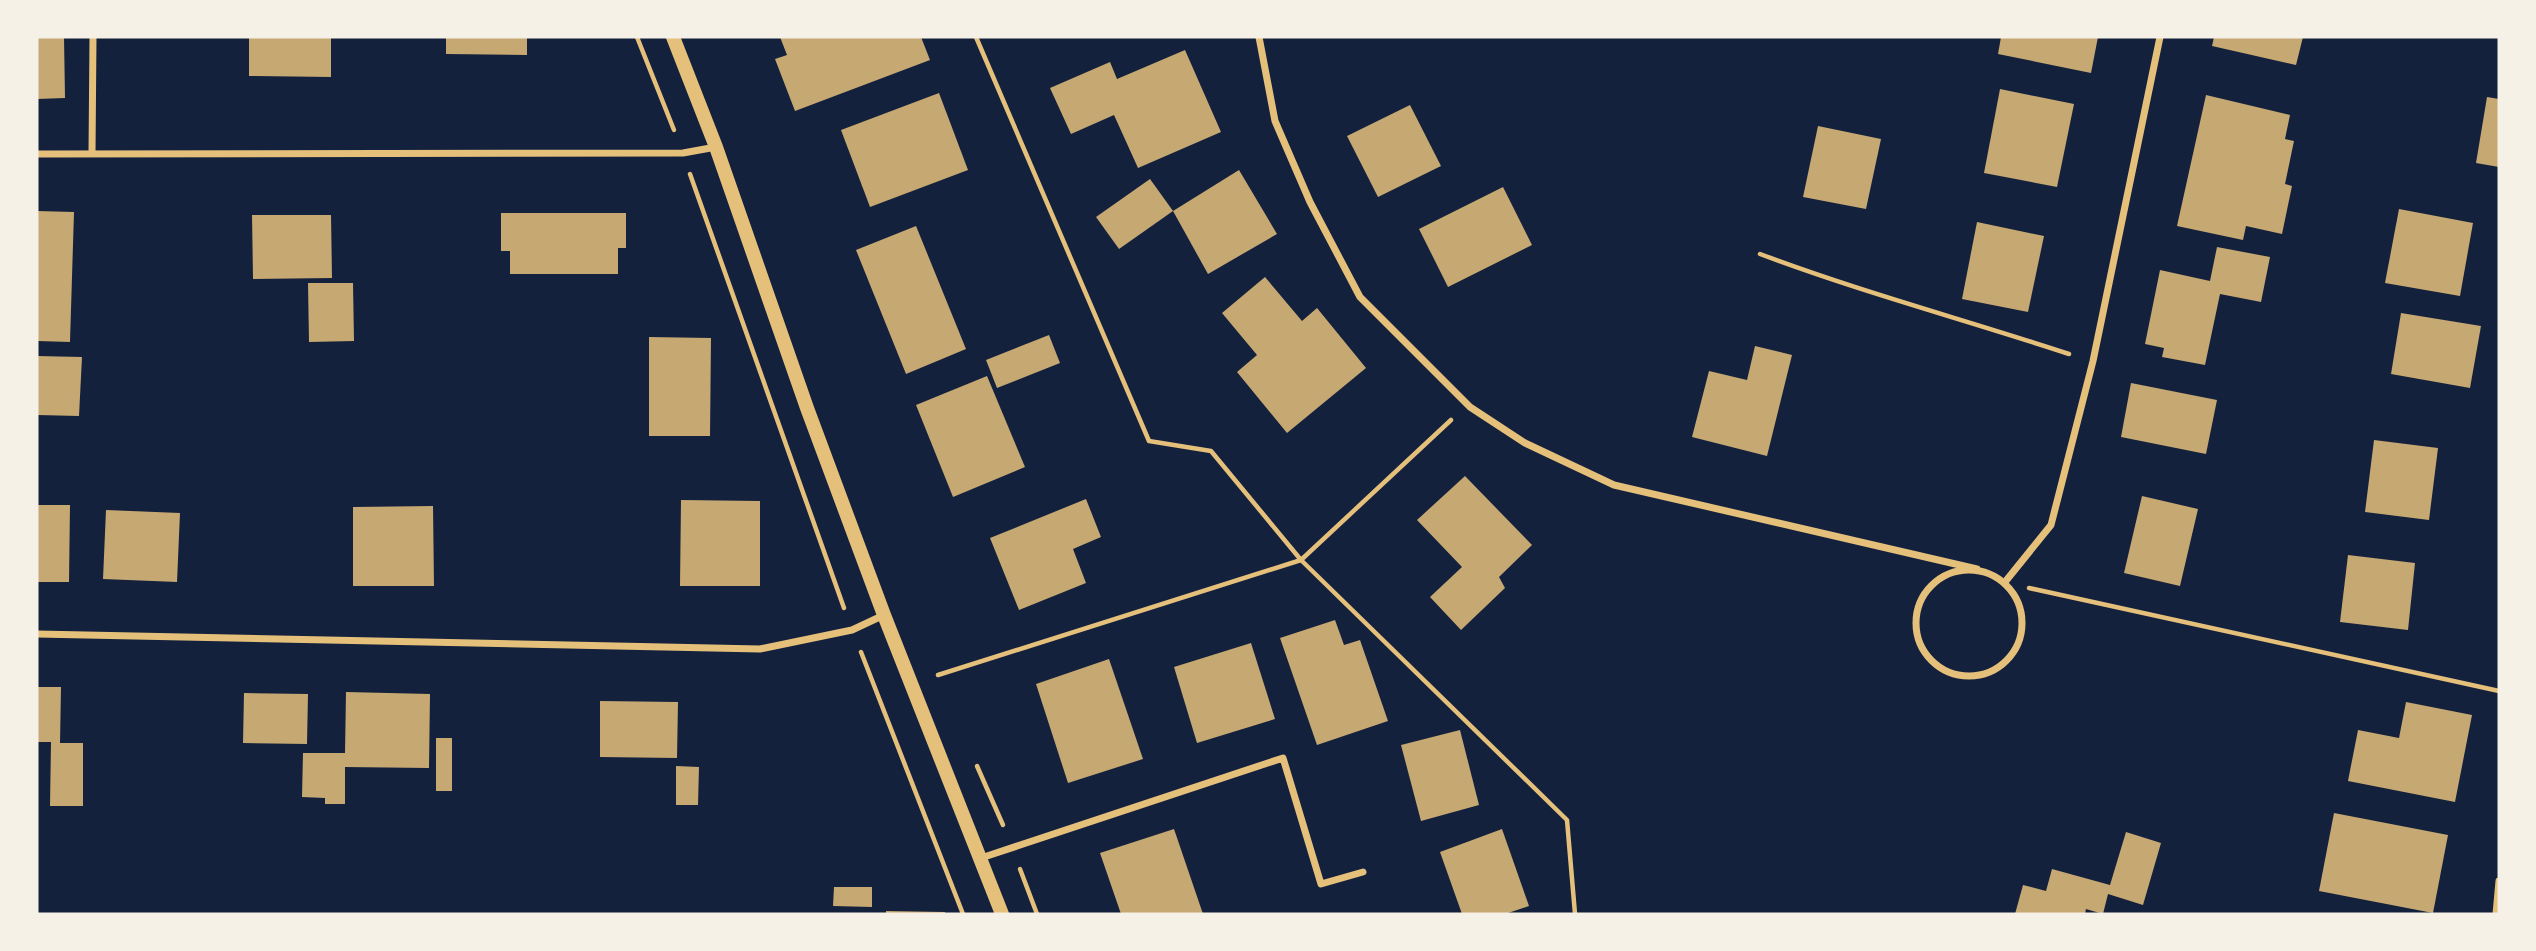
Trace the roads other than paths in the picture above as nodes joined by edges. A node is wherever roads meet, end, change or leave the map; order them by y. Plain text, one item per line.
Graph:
1 (93, 37) edge
2 (673, 37) edge
3 (1259, 37) edge
4 (2160, 37) edge
5 (716, 147) junction
6 (92, 153) junction
7 (37, 154) edge
8 (1976, 569) junction
9 (2004, 582) junction
10 (884, 615) junction
11 (37, 634) edge
12 (981, 858) junction
13 (1363, 872) dead end
14 (2499, 881) edge
15 (1002, 914) edge
16 (2496, 914) edge

1 - 6 street
2 - 5 main road
3 - 8 street
4 - 9 street
5 - 6 street
5 - 10 main road
6 - 7 street
8 - 9 street
8 - 9 street
10 - 11 street
10 - 12 main road
12 - 13 street
12 - 15 main road
14 - 16 street

